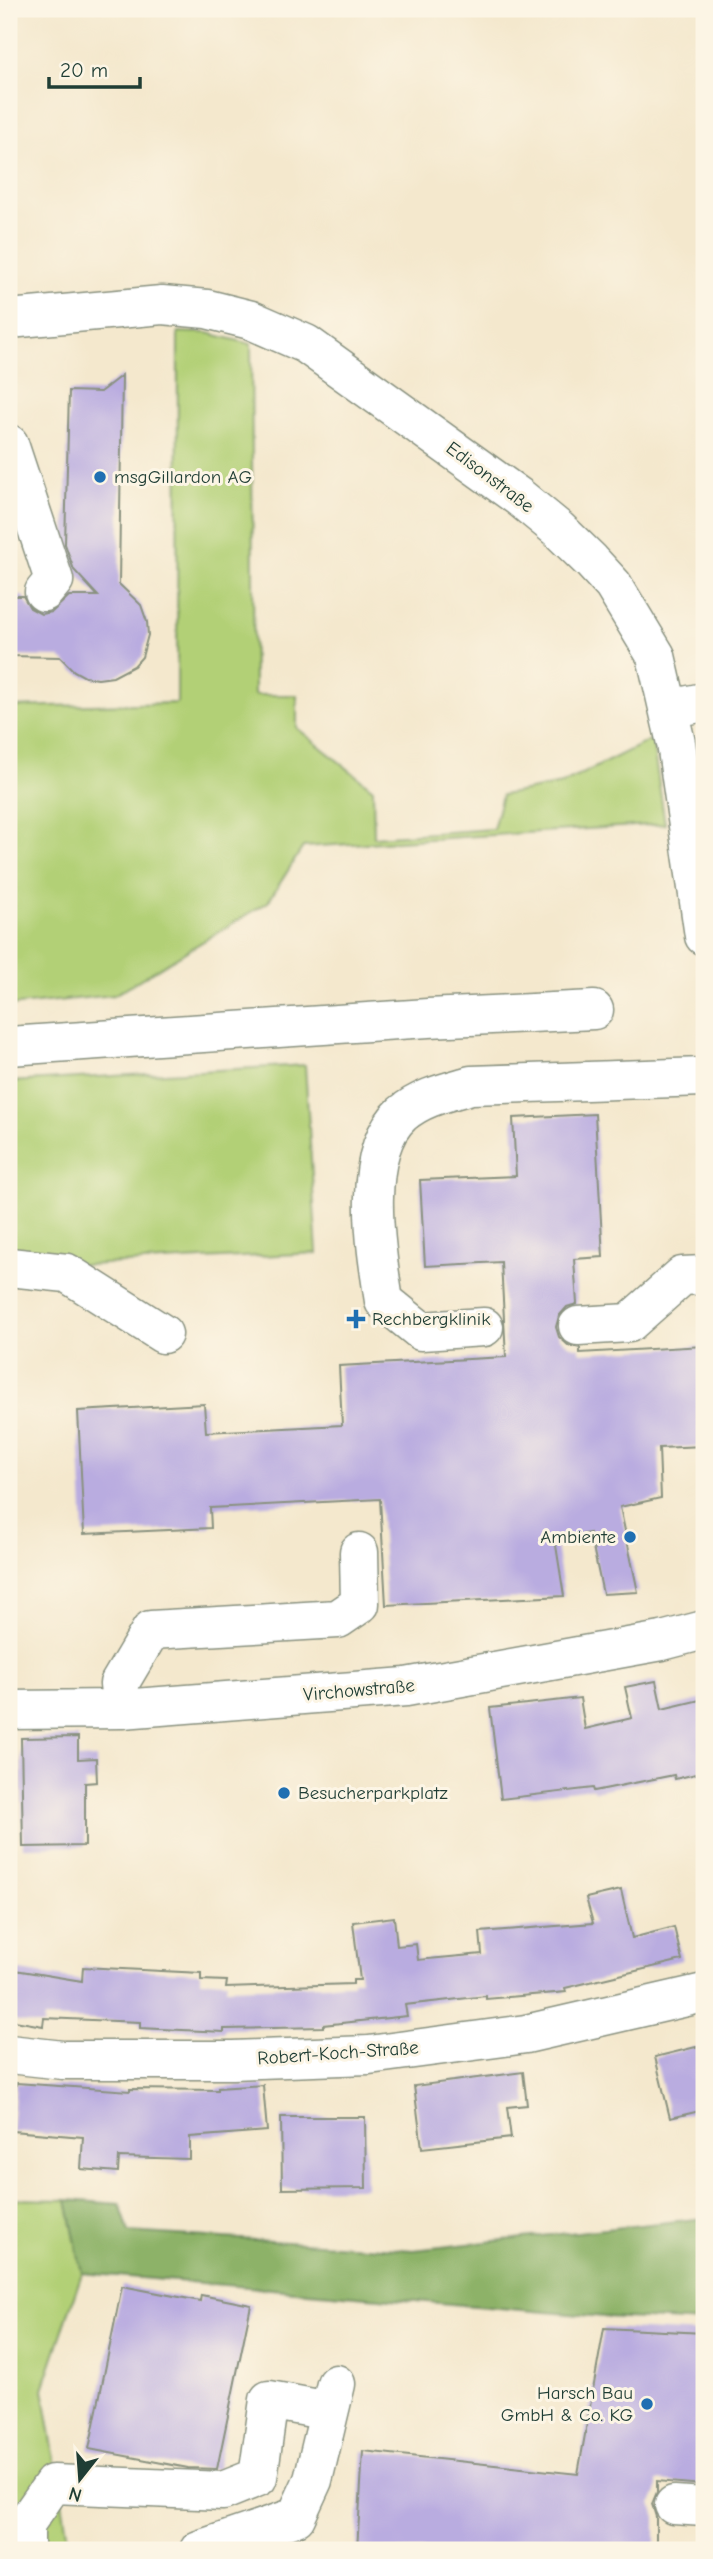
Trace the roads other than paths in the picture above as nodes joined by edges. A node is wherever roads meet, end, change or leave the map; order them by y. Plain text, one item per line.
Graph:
1 (9, 319) edge
2 (9, 444) edge
3 (44, 593) dead end
4 (687, 706) edge
5 (704, 936) edge
6 (594, 1010) dead end
7 (9, 1046) edge
8 (704, 1077) edge
9 (9, 1267) edge
10 (704, 1275) edge
11 (578, 1326) dead end
12 (484, 1327) dead end
13 (163, 1334) dead end
14 (359, 1552) dead end
15 (704, 1630) edge
16 (122, 1709) junction
17 (9, 1710) edge
18 (704, 1993) edge
19 (9, 2053) edge
20 (25, 2550) edge
21 (199, 2550) edge

1 - 4 street, Edisonstraße
2 - 3 street
4 - 5 street, Edisonstraße
6 - 7 street
8 - 12 street
9 - 13 street
10 - 11 street
14 - 16 street
15 - 16 street, Virchowstraße
16 - 17 street, Virchowstraße
18 - 19 street, Robert-Koch-Straße
20 - 21 street

